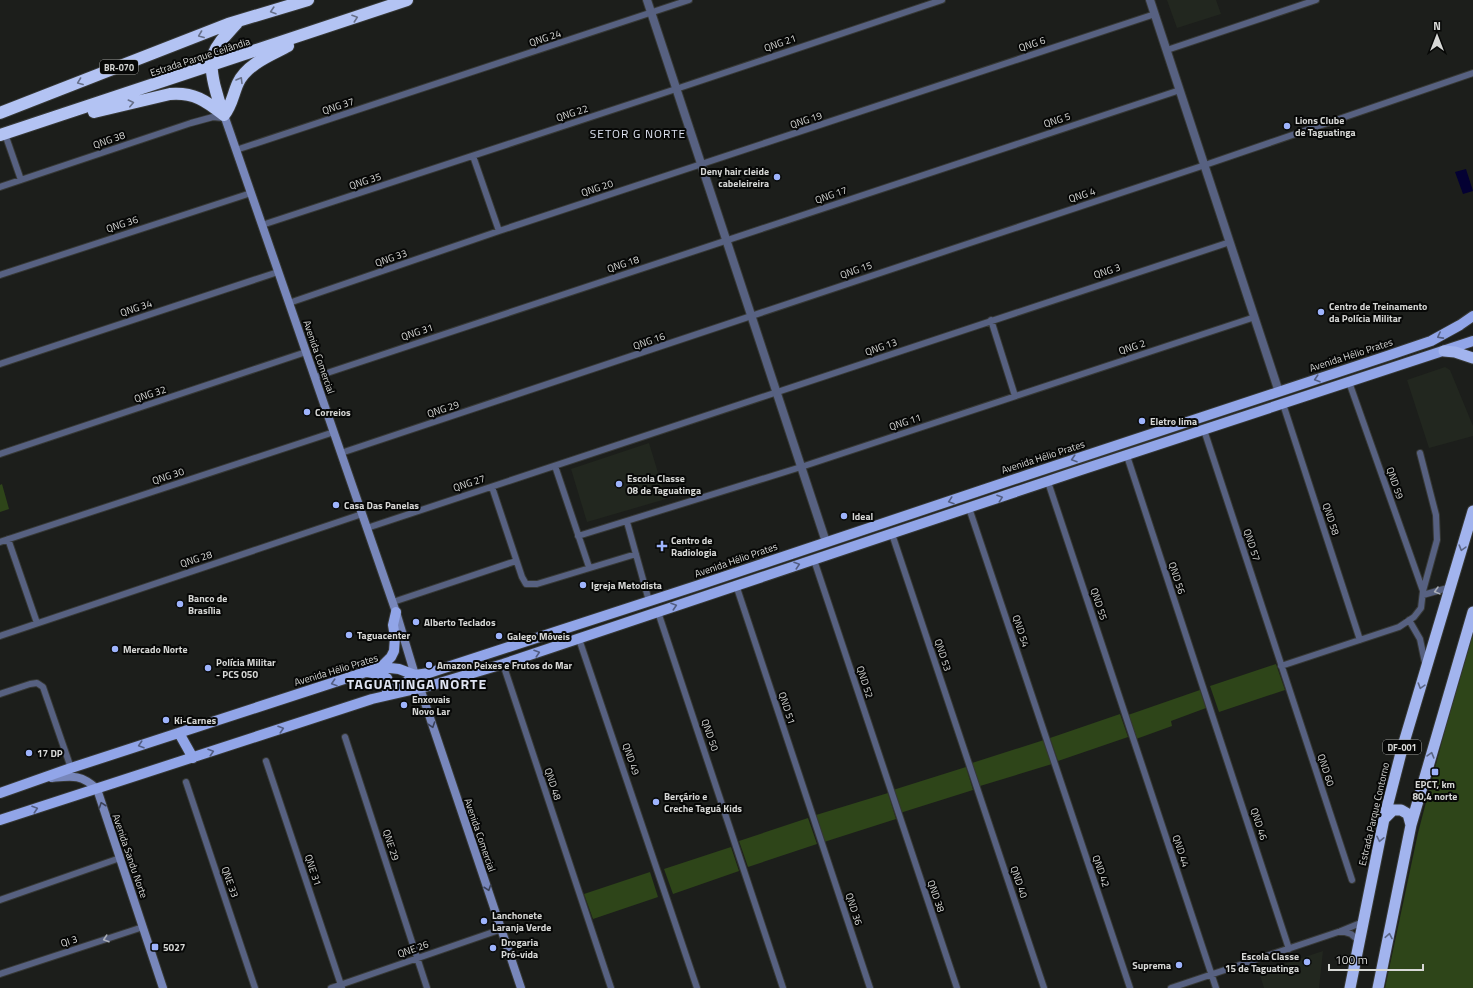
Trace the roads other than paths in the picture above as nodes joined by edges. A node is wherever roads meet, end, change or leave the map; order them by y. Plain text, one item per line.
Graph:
1 (308, 0) edge
2 (407, 0) edge
3 (646, 0) edge
4 (689, 0) edge
5 (942, 0) edge
6 (1150, 0) edge
7 (1316, 0) edge
8 (651, 13) junction
9 (1155, 14) junction
10 (238, 22) junction
11 (318, 30) junction
12 (1167, 50) junction
13 (211, 66) junction
14 (1473, 73) edge
15 (445, 81) joint
16 (676, 89) junction
17 (1180, 90) junction
18 (916, 93) joint
19 (0, 113) edge
20 (225, 117) junction
21 (25, 127) junction
22 (3, 134) edge
23 (236, 150) junction
24 (473, 156) junction
25 (701, 165) junction
26 (1205, 165) junction
27 (942, 168) joint
28 (21, 180) junction
29 (0, 188) edge
30 (251, 192) junction
31 (262, 225) junction
32 (499, 231) junction
33 (726, 241) junction
34 (1230, 242) junction
35 (967, 244) joint
36 (278, 272) junction
37 (0, 275) edge
38 (289, 303) junction
39 (525, 307) joint
40 (752, 316) junction
41 (1473, 316) edge
42 (1255, 317) junction
43 (991, 320) junction
44 (1473, 341) edge
45 (1444, 351) junction
46 (306, 352) junction
47 (1473, 358) edge
48 (0, 364) edge
49 (315, 377) junction
50 (1349, 382) junction
51 (552, 384) joint
52 (777, 392) junction
53 (1279, 392) junction
54 (1015, 396) junction
55 (1283, 404) junction
56 (1204, 430) junction
57 (334, 432) junction
58 (1128, 441) junction
59 (341, 453) junction
60 (0, 454) edge
61 (1420, 454) dead end
62 (1126, 456) junction
63 (578, 458) joint
64 (555, 466) junction
65 (801, 467) junction
66 (1081, 470) junction
67 (1048, 482) junction
68 (492, 487) junction
69 (969, 508) junction
70 (1473, 510) edge
71 (362, 514) junction
72 (627, 522) junction
73 (367, 528) junction
74 (854, 534) junction
75 (892, 534) junction
76 (578, 536) junction
77 (8, 539) junction
78 (0, 542) edge
79 (826, 542) junction
80 (636, 554) junction
81 (814, 560) junction
82 (516, 561) junction
83 (589, 567) junction
84 (736, 585) junction
85 (1451, 587) junction
86 (1423, 593) junction
87 (649, 601) junction
88 (393, 602) junction
89 (396, 612) junction
90 (658, 612) junction
91 (1473, 612) edge
92 (1409, 620) junction
93 (36, 623) junction
94 (618, 625) junction
95 (0, 636) edge
96 (579, 639) junction
97 (1360, 640) junction
98 (503, 664) junction
99 (1282, 666) junction
100 (381, 667) junction
101 (1426, 668) junction
102 (365, 672) junction
103 (415, 675) junction
104 (420, 688) junction
105 (387, 692) junction
106 (0, 694) edge
107 (372, 700) junction
108 (1209, 706) joint
109 (178, 733) junction
110 (1131, 733) joint
111 (345, 737) dead end
112 (193, 758) junction
113 (1053, 760) joint
114 (266, 761) dead end
115 (71, 768) junction
116 (39, 779) junction
117 (186, 782) dead end
118 (975, 783) joint
119 (97, 789) junction
120 (0, 793) edge
121 (897, 810) joint
122 (1384, 819) junction
123 (0, 820) edge
124 (1411, 825) junction
125 (820, 837) joint
126 (120, 858) junction
127 (1352, 880) dead end
128 (0, 900) edge
129 (1363, 922) junction
130 (143, 927) junction
131 (502, 930) junction
132 (1341, 931) junction
133 (1360, 941) junction
134 (1289, 949) junction
135 (417, 958) junction
136 (0, 974) edge
137 (1211, 974) junction
138 (341, 986) edge
139 (163, 988) edge
140 (255, 988) edge
141 (331, 988) edge
142 (427, 988) edge
143 (521, 988) edge
144 (611, 988) edge
145 (697, 988) edge
146 (783, 988) edge
147 (870, 988) edge
148 (957, 988) edge
149 (1044, 988) edge
150 (1130, 988) edge
151 (1171, 988) edge
152 (1216, 988) edge
153 (1350, 988) edge
154 (1378, 988) edge

1 -> 10 highway, Estrada Parque Ceilândia / BR-070
11 -> 2 highway, Estrada Parque Ceilândia / BR-070
3 - 8 street
4 - 8 street, QNG 24
5 - 16 street, QNG 21
6 - 9 street
7 - 12 street
8 - 15 street, QNG 24
8 - 16 street
9 - 12 street
9 - 18 street, QNG 6
10 - 13 highway
10 -> 19 highway, Estrada Parque Ceilândia / BR-070
11 - 13 highway, Estrada Parque Ceilândia / BR-070
20 -> 11 highway
12 - 17 street
13 - 20 highway
13 - 21 highway, Estrada Parque Ceilândia / BR-070
14 - 26 street, QNG 4
15 - 23 street, QNG 37
16 - 24 street, QNG 22
16 - 25 street
17 - 26 street
17 - 27 street, QNG 5
18 - 25 street, QNG 19
21 -> 20 highway
20 - 23 main road, Avenida Comercial
20 - 28 street, QNG 38
21 - 22 highway, Estrada Parque Ceilândia / BR-070
22 - 28 street
23 - 30 main road, Avenida Comercial
24 - 31 street, QNG 35
24 - 32 street
25 - 32 street, QNG 20
25 - 33 street
26 - 34 street
26 - 35 street, QNG 4
27 - 33 street, QNG 17
28 - 29 street, QNG 38
30 - 31 main road, Avenida Comercial
30 - 37 street, QNG 36
31 - 36 main road, Avenida Comercial
32 - 38 street, QNG 33
33 - 39 street, QNG 18
33 - 40 street
34 - 42 street
34 - 43 street, QNG 3
35 - 40 street, QNG 15
36 - 38 main road, Avenida Comercial
36 - 48 street, QNG 34
38 - 46 main road, Avenida Comercial
39 - 49 street, QNG 31
40 - 51 street, QNG 16
40 - 52 street
41 -> 53 main road, Avenida Hélio Prates
42 - 53 street
42 - 54 street, QNG 2
43 - 52 street, QNG 13
43 - 54 street
44 - 45 main road
45 - 47 highway
45 - 50 main road
46 - 49 main road, Avenida Comercial
46 - 60 street, QNG 32
49 - 57 main road, Avenida Comercial
50 - 55 main road
50 - 86 street, QND 59
51 - 59 street, QNG 29
52 - 63 street, QNG 13
52 - 65 street
53 - 58 main road, Avenida Hélio Prates
54 - 65 street, QNG 11
55 - 56 main road
55 - 97 street, QND 58
56 - 62 main road
56 - 99 street, QND 57
57 - 59 main road, Avenida Comercial
57 - 77 street, QNG 30
58 - 66 main road
58 -> 74 main road, Avenida Hélio Prates
59 - 71 main road, Avenida Comercial
61 - 86 street
62 - 66 main road
62 - 108 street, QND 56
63 - 64 street, QNG 27
64 - 68 street, QNG 27
64 - 76 street
65 - 72 street, QNG 11
65 - 79 street
66 - 67 main road
69 -> 67 main road
67 - 110 street, QND 55
68 - 73 street, QNG 27
68 - 82 street
69 - 75 main road
69 - 113 street, QND 54
70 -> 85 highway, Estrada Parque Contorno / DF-001
71 - 73 main road, Avenida Comercial
71 - 93 street, QNG 28
72 - 76 street, QNG 11
72 - 80 street
73 - 88 main road, Avenida Comercial
74 - 79 main road, Avenida Hélio Prates
74 - 81 main road
75 - 81 main road
75 - 118 street, QND 53
76 - 83 street
77 - 78 street, QNG 30
77 - 93 street
79 - 87 main road, Avenida Hélio Prates
80 - 83 street
80 - 87 street
84 -> 81 main road
81 - 121 street, QND 52
82 - 83 street
82 - 88 street
90 -> 84 main road
84 - 125 street, QND 51
85 -> 86 street
85 - 101 highway, Estrada Parque Contorno / DF-001
86 - 92 street
87 - 94 main road
87 - 103 main road, Avenida Hélio Prates
88 - 89 main road, Avenida Comercial
89 - 100 main road
89 - 103 main road, Avenida Comercial
90 - 94 main road
90 - 146 street, QND 50
124 -> 91 highway, DF-001
92 - 97 street
92 - 101 street
93 - 95 street, QNG 28
94 - 96 main road
98 -> 96 main road
96 - 145 street, QND 49
97 - 99 street
98 - 104 main road
98 - 144 street, QND 48
99 - 127 street, QND 60
100 - 102 main road, Avenida Hélio Prates
100 - 103 main road, Avenida Hélio Prates
101 -> 122 highway, Estrada Parque Contorno / DF-001
102 - 105 main road
102 -> 109 main road, Avenida Hélio Prates
103 - 105 main road
104 - 107 main road
104 -> 131 main road, Avenida Comercial
105 - 107 main road
106 - 115 street
112 -> 107 main road
108 - 134 street, QND 46
109 - 112 main road
109 -> 115 main road, Avenida Hélio Prates
110 - 137 street, QND 44
111 - 135 street, QNE 29
112 - 119 main road
113 - 150 street, QND 42
114 - 138 street, QNE 31
115 - 116 main road, Avenida Hélio Prates
116 - 119 main road
116 - 120 main road, Avenida Hélio Prates
117 - 140 street, QNE 33
118 - 149 street, QND 40
123 -> 119 main road
126 -> 119 main road, Avenida Sandu Norte
121 - 148 street, QND 38
122 - 124 highway
122 -> 129 highway, Estrada Parque Contorno / DF-001
154 -> 124 highway, DF-001
125 - 147 street, QND 36
126 - 128 street
126 - 130 main road, Avenida Sandu Norte
129 - 132 street
129 - 133 highway, Estrada Parque Contorno / DF-001
130 -> 136 street, QI 3
130 - 139 main road, Avenida Sandu Norte
131 - 135 street, QNE 26
131 - 143 main road, Avenida Comercial
132 - 133 street
132 - 134 street
133 - 153 highway, Estrada Parque Contorno / DF-001
134 - 137 street
135 - 138 street, QNE 26
135 - 142 street, QNE 29
137 - 151 street
137 - 152 street, QND 44
138 - 141 street, QNE 26

